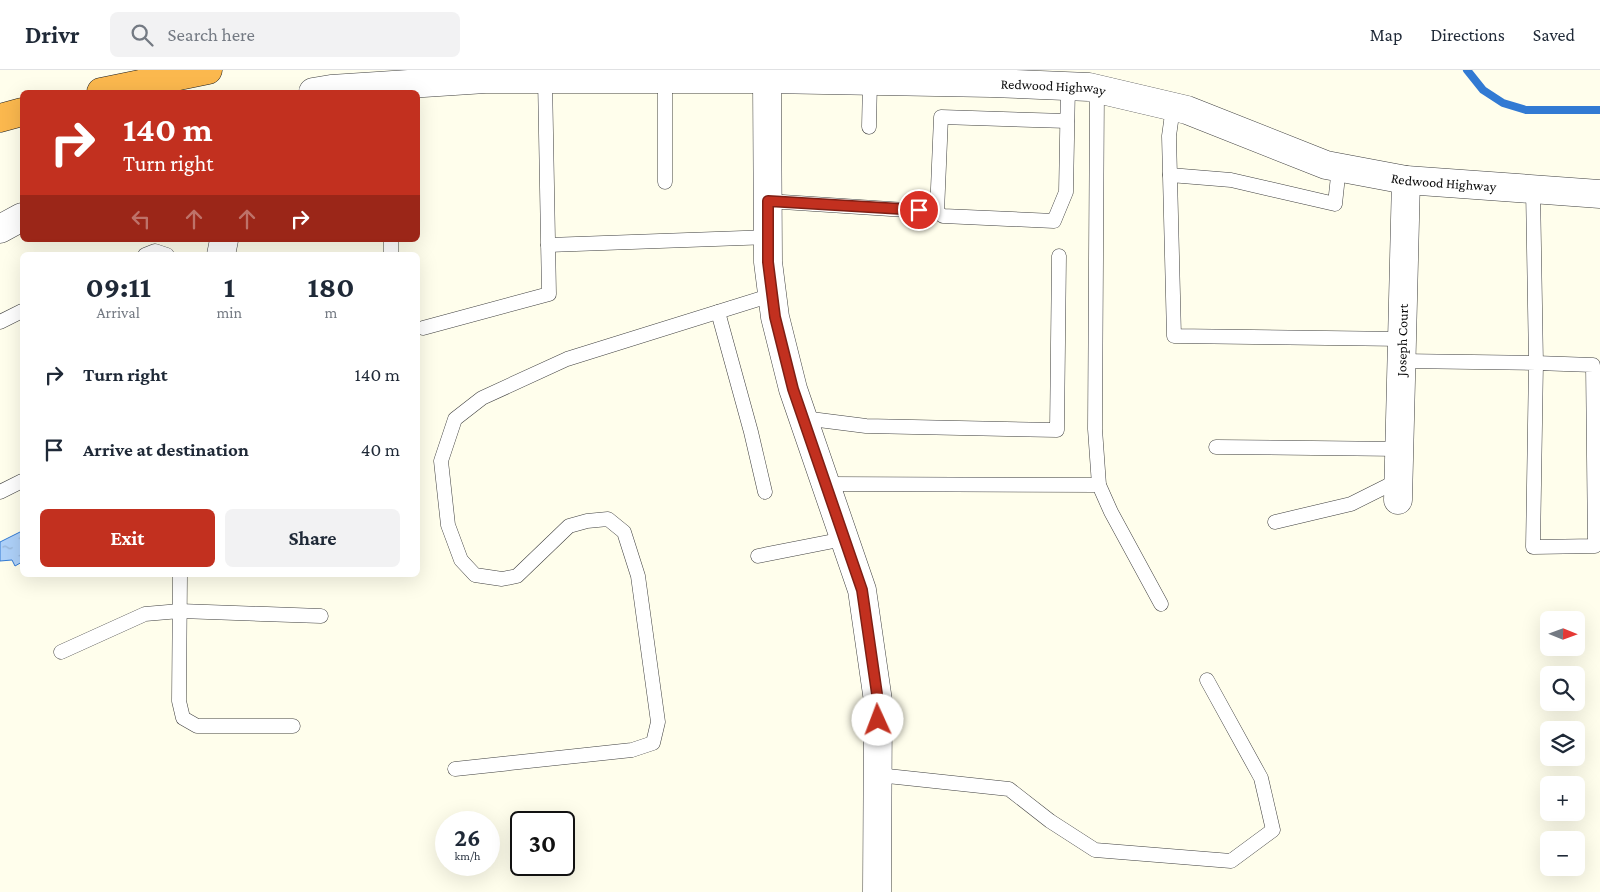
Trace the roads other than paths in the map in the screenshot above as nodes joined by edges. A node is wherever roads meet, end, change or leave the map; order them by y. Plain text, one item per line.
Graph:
1 (208, 70) edge
2 (545, 79) junction
3 (665, 79) junction
4 (767, 79) junction
5 (870, 81) junction
6 (1068, 86) junction
7 (398, 89) edge
8 (1097, 89) junction
9 (111, 90) edge
10 (325, 90) edge
11 (1173, 107) junction
12 (20, 113) edge
13 (0, 118) edge
14 (1067, 121) junction
15 (869, 127) dead end
16 (1339, 168) junction
17 (1170, 175) junction
18 (1406, 180) junction
19 (665, 182) dead end
20 (1533, 190) junction
21 (1600, 194) edge
22 (768, 201) junction
23 (937, 212) junction
24 (20, 218) edge
25 (0, 229) edge
26 (768, 237) junction
27 (548, 245) junction
28 (1059, 256) dead end
29 (772, 295) junction
30 (20, 312) edge
31 (718, 312) junction
32 (0, 322) edge
33 (423, 328) dead end
34 (1402, 350) junction
35 (1536, 363) junction
36 (803, 418) junction
37 (1216, 447) dead end
38 (1399, 449) junction
39 (20, 482) edge
40 (826, 484) junction
41 (1099, 485) junction
42 (1399, 490) joint
43 (0, 492) edge
44 (765, 492) dead end
45 (1274, 522) dead end
46 (844, 539) junction
47 (758, 556) dead end
48 (180, 577) edge
49 (1161, 604) dead end
50 (180, 611) junction
51 (321, 616) dead end
52 (60, 652) dead end
53 (1207, 680) dead end
54 (293, 726) dead end
55 (455, 769) dead end
56 (878, 775) junction
57 (877, 892) edge

1 - 9 highway
2 - 3 street, Redwood Highway
2 - 7 street, Redwood Highway
2 - 27 lane
3 - 4 street, Redwood Highway
3 - 19 lane
4 - 5 street, Redwood Highway
4 - 22 street
5 - 6 street, Redwood Highway
5 - 15 lane
6 - 8 street, Redwood Highway
6 - 14 lane
7 - 10 street, Redwood Highway
8 - 11 street, Redwood Highway
8 - 41 lane
11 - 16 street, Redwood Highway
11 - 17 lane
12 - 13 highway
14 - 23 lane
14 - 23 lane
16 - 17 lane
16 - 18 street, Redwood Highway
17 - 34 lane
18 - 20 street, Redwood Highway
18 - 34 street, Joseph Court
20 - 21 street, Redwood Highway
20 - 35 lane
22 - 23 lane
22 - 26 street
24 - 25 street
26 - 27 lane
26 - 29 street
27 - 33 lane
28 - 36 lane
29 - 31 lane
29 - 36 street
30 - 32 lane
31 - 44 lane
31 - 55 lane
34 - 35 lane
34 - 38 street, Joseph Court
35 - 35 lane
36 - 40 street
37 - 38 lane
38 - 42 street, Joseph Court
39 - 43 lane
40 - 41 lane
40 - 46 street
41 - 49 lane
42 - 45 lane
46 - 47 lane
46 - 56 street
48 - 50 lane
50 - 51 lane
50 - 52 lane
50 - 54 lane
53 - 56 lane
56 - 57 street

